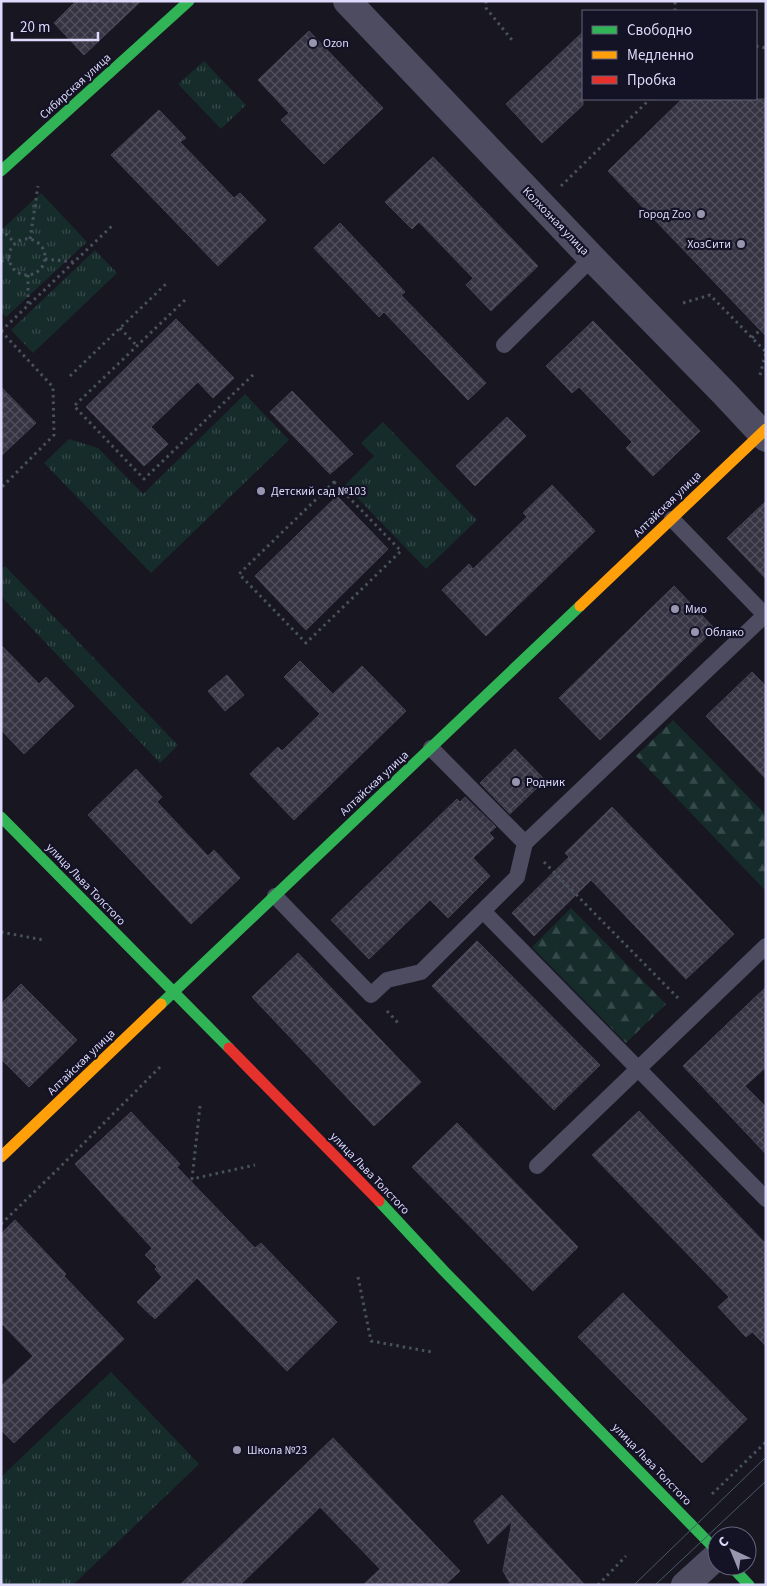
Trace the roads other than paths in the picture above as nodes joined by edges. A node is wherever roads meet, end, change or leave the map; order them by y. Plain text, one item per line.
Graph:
1 (189, 1) edge
2 (347, 1) edge
3 (1, 170) edge
4 (592, 258) junction
5 (504, 345) dead end
6 (764, 434) edge
7 (672, 519) junction
8 (765, 615) edge
9 (431, 748) junction
10 (1, 817) edge
11 (525, 843) junction
12 (275, 896) junction
13 (483, 911) junction
14 (766, 946) edge
15 (173, 993) junction
16 (638, 1069) junction
17 (1, 1157) edge
18 (537, 1166) dead end
19 (766, 1199) edge
20 (707, 1541) edge
21 (707, 1565) edge
22 (686, 1585) edge

1 - 3 main road, Сибирская улица
2 - 4 street, Колхозная улица
4 - 5 lane
4 - 6 street, Колхозная улица
6 - 7 main road, Алтайская улица
7 - 8 lane
7 - 9 main road, Алтайская улица
8 - 11 lane
9 - 11 lane
9 - 12 main road, Алтайская улица
10 - 15 main road, улица Льва Толстого
11 - 13 lane
12 - 13 lane
12 - 15 main road, Алтайская улица
13 - 16 lane
14 - 16 lane
15 - 17 main road, Алтайская улица
15 - 20 main road, улица Льва Толстого
16 - 18 lane
16 - 19 lane
21 - 22 street

